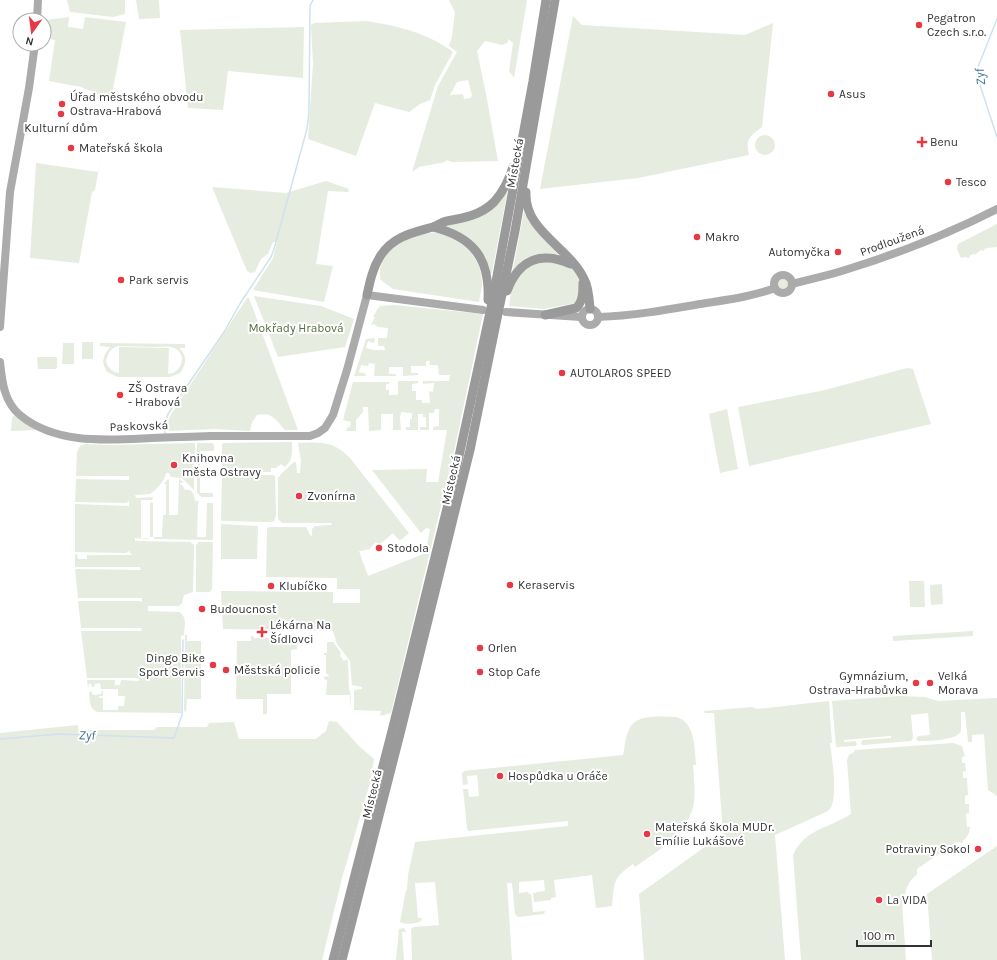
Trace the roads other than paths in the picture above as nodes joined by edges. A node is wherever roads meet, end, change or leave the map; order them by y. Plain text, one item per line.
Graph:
1 (38, 0) edge
2 (546, 0) edge
3 (555, 0) edge
4 (37, 12) edge
5 (34, 52) edge
6 (521, 147) junction
7 (528, 158) junction
8 (997, 209) edge
9 (433, 226) junction
10 (574, 265) junction
11 (584, 277) junction
12 (792, 284) junction
13 (775, 288) junction
14 (367, 295) junction
15 (590, 309) junction
16 (494, 310) junction
17 (545, 315) junction
18 (581, 317) junction
19 (598, 317) junction
20 (0, 328) edge
21 (0, 362) edge
22 (343, 958) edge
23 (333, 960) edge

1 - 4 main road
2 - 6 highway, Místecká
3 - 7 highway, Místecká
5 - 20 main road
6 - 9 highway
6 - 16 highway, Místecká
7 - 10 highway
7 - 16 highway, Místecká
8 - 12 main road, Prodloužená
9 - 14 highway
9 - 16 highway
10 - 11 highway
10 - 16 highway
11 - 15 highway
11 - 17 highway
12 - 13 main road
12 - 13 main road
13 - 19 main road
14 - 16 main road
14 - 21 main road, Paskovská
15 - 18 main road
15 - 19 main road
16 - 17 main road
16 - 22 highway, Místecká
16 - 23 highway, Místecká
17 - 18 main road
18 - 19 main road

